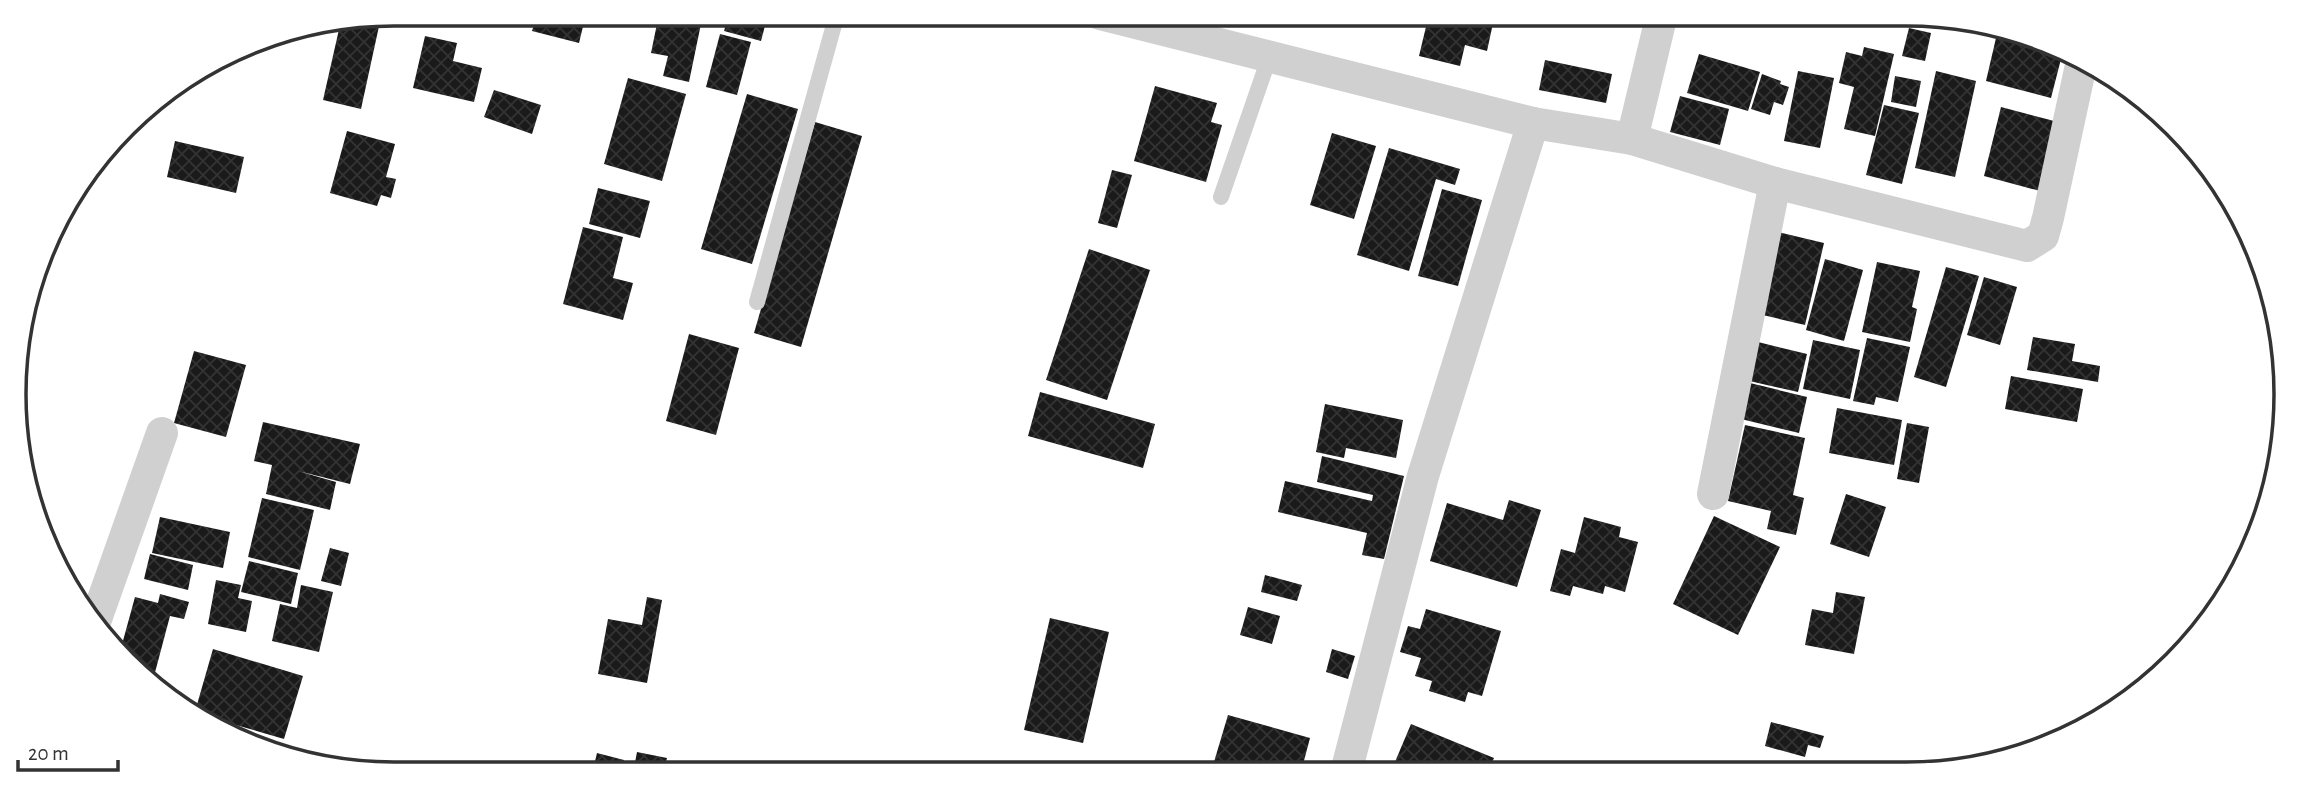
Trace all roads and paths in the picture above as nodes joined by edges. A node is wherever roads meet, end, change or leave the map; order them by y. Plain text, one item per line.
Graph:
1 (834, 26) edge
2 (1146, 26) edge
3 (1659, 26) edge
4 (1269, 58) junction
5 (2080, 70) edge
6 (1532, 123) junction
7 (1632, 139) junction
8 (1775, 183) junction
9 (1221, 197) dead end
10 (757, 302) dead end
11 (162, 433) dead end
12 (1713, 494) dead end
13 (98, 613) edge
14 (1349, 762) edge

1 - 10 lane
2 - 4 street
3 - 7 street
4 - 6 street
4 - 9 lane
5 - 8 street
6 - 7 street
6 - 14 street
7 - 8 street
8 - 12 street
11 - 13 street

